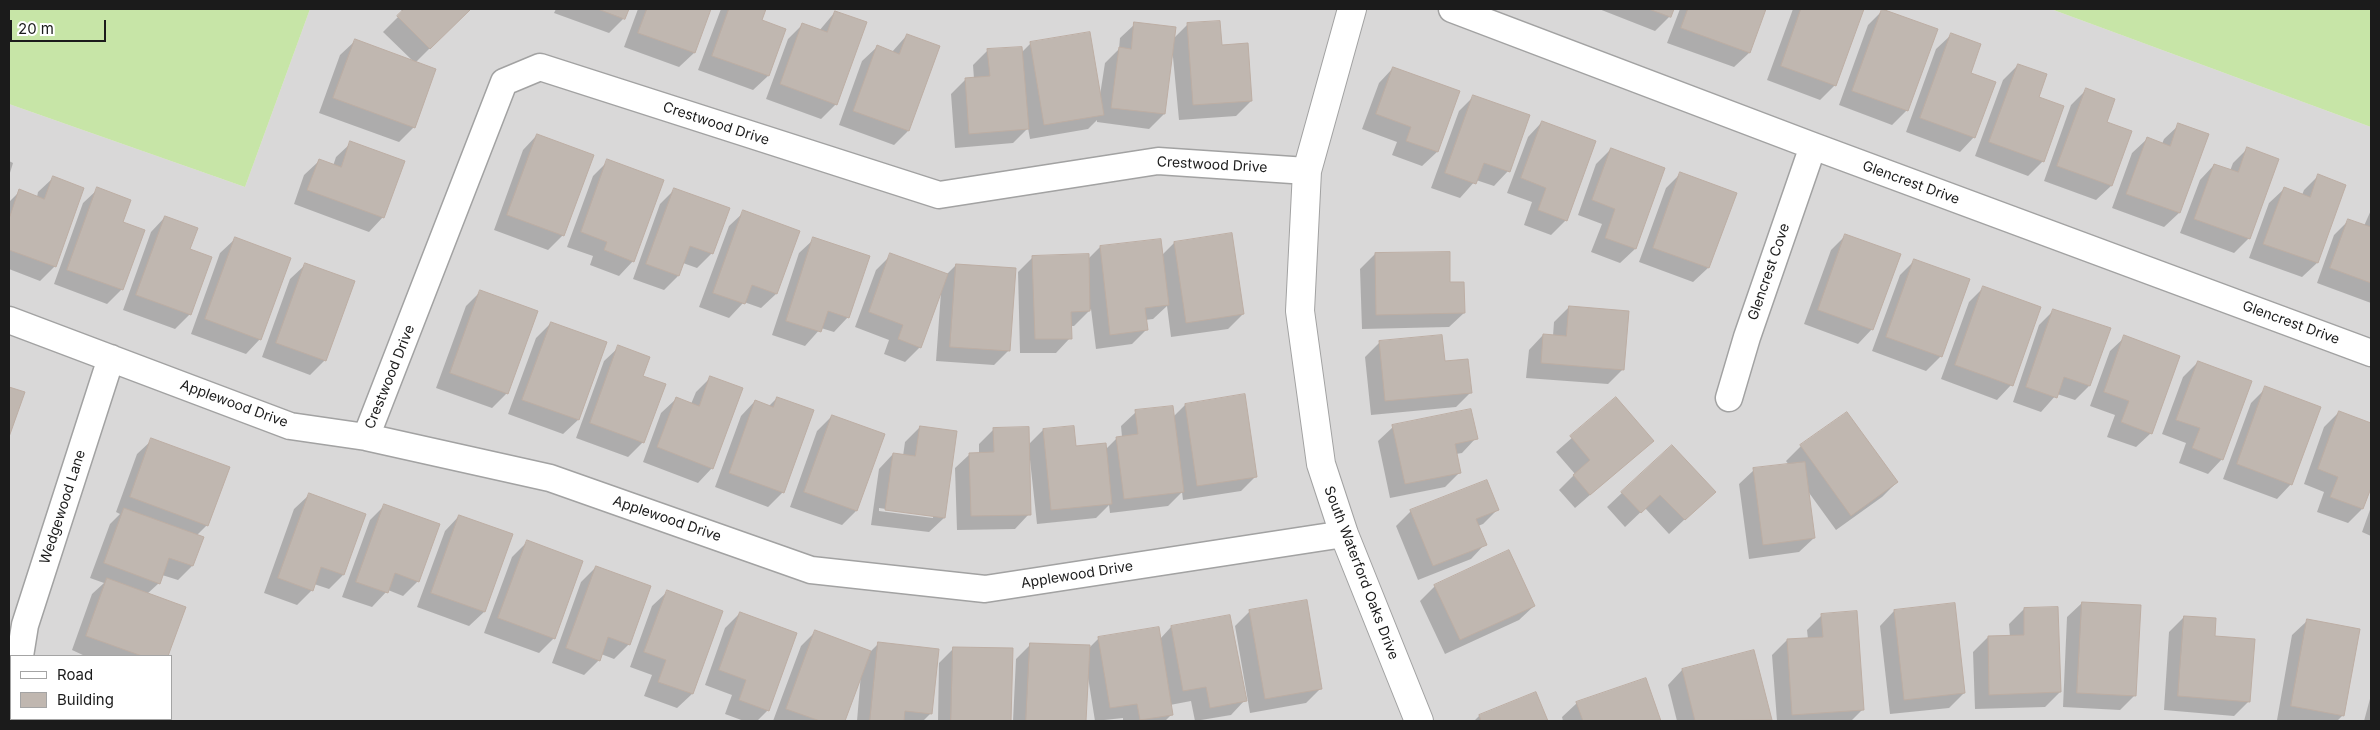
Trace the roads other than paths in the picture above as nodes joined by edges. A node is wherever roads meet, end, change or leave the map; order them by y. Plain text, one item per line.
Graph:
1 (1352, 9) edge
2 (1452, 9) edge
3 (1813, 146) junction
4 (1307, 171) junction
5 (9, 320) edge
6 (2371, 353) edge
7 (111, 358) junction
8 (1729, 398) dead end
9 (366, 437) junction
10 (1344, 534) junction
11 (20, 655) edge
12 (1419, 721) edge

1 - 4 street, South Waterford Oaks Drive
2 - 3 street, Glencrest Drive
3 - 6 street, Glencrest Drive
3 - 8 street, Glencrest Cove
4 - 9 street, Crestwood Drive
4 - 10 street, South Waterford Oaks Drive
5 - 7 street, Applewood Drive
7 - 9 street, Applewood Drive
7 - 11 street, Wedgewood Lane
9 - 10 street, Applewood Drive
10 - 12 street, South Waterford Oaks Drive

